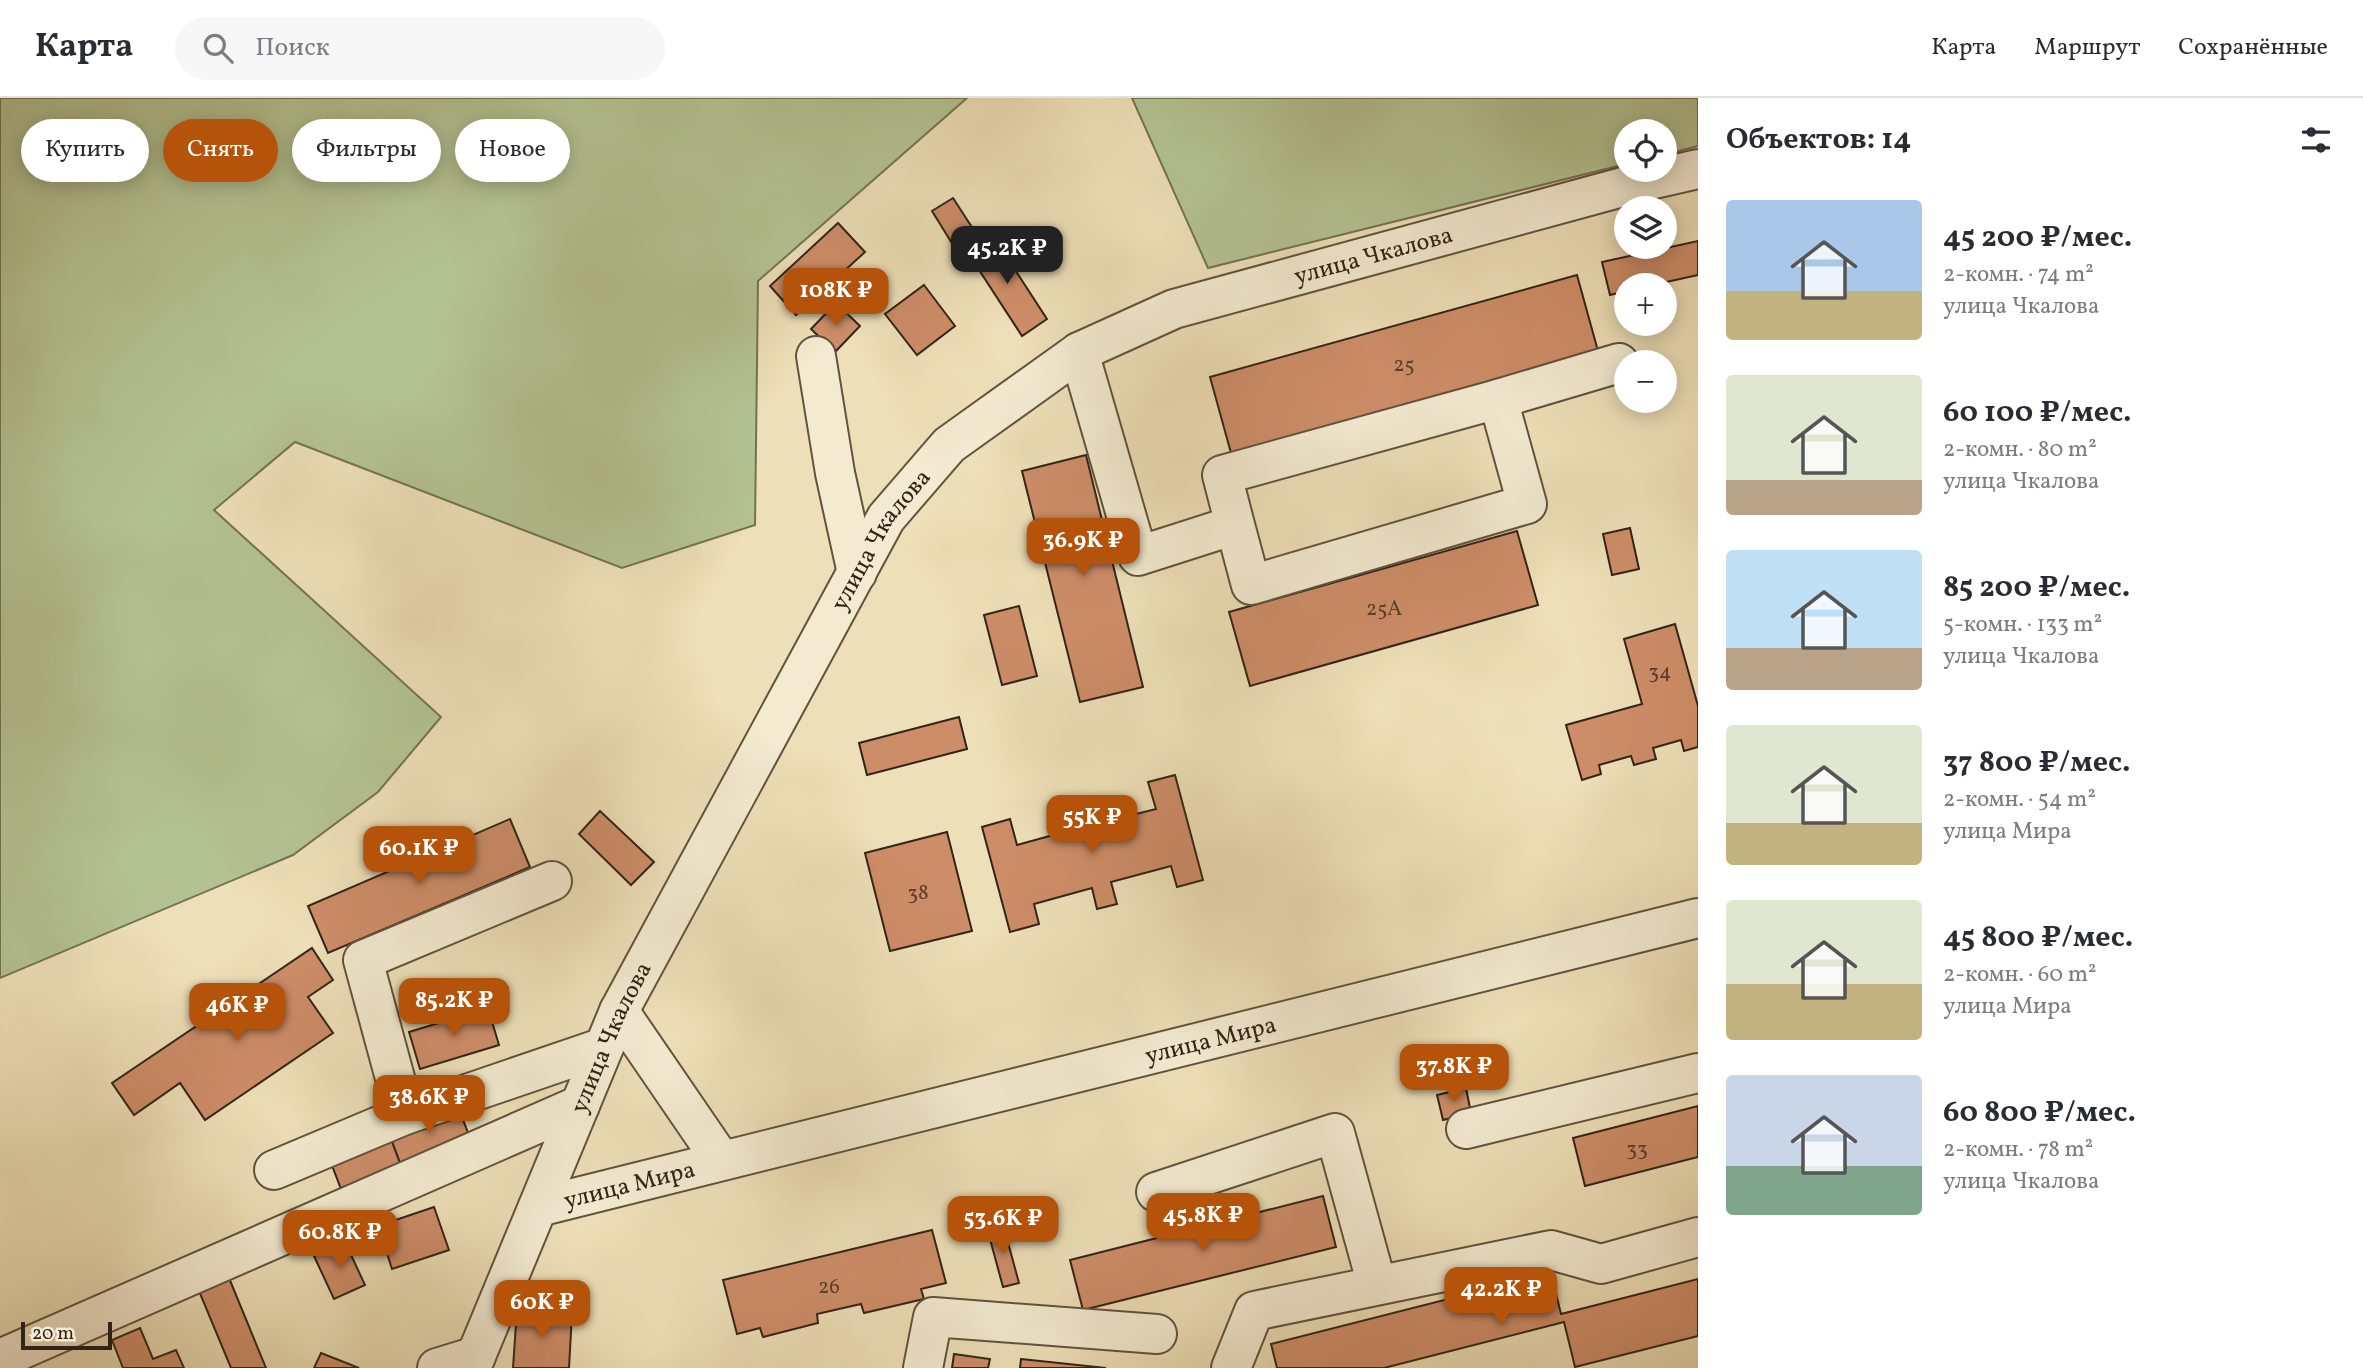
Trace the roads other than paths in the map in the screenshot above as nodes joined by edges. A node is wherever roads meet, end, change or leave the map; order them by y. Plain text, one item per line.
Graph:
1 (1698, 169) edge
2 (1079, 352) junction
3 (816, 356) dead end
4 (1614, 364) edge
5 (1498, 399) junction
6 (1235, 525) junction
7 (857, 573) junction
8 (552, 881) dead end
9 (1698, 918) edge
10 (618, 1012) junction
11 (604, 1047) junction
12 (1698, 1073) edge
13 (580, 1105) junction
14 (405, 1115) junction
15 (1465, 1129) dead end
16 (721, 1160) junction
17 (274, 1170) dead end
18 (1156, 1192) dead end
19 (538, 1206) junction
20 (1698, 1237) edge
21 (1377, 1286) junction
22 (1157, 1335) dead end
23 (0, 1359) edge
24 (473, 1362) edge
25 (437, 1368) edge
26 (923, 1368) edge
27 (1231, 1368) edge

1 - 2 street, улица Чкалова
2 - 6 street
2 - 7 street, улица Чкалова
3 - 7 street
4 - 5 street
5 - 6 street
5 - 6 street
7 - 10 street, улица Чкалова
8 - 14 street
9 - 16 street, улица Мира
10 - 11 street, улица Чкалова
10 - 16 street, улица Мира
11 - 13 street, улица Чкалова
11 - 14 street
12 - 15 street
13 - 19 street, улица Чкалова
13 - 23 street
14 - 17 street
16 - 19 street, улица Мира
18 - 21 street
19 - 24 street, улица Чкалова
20 - 21 street
21 - 27 street
22 - 26 street
24 - 25 street

